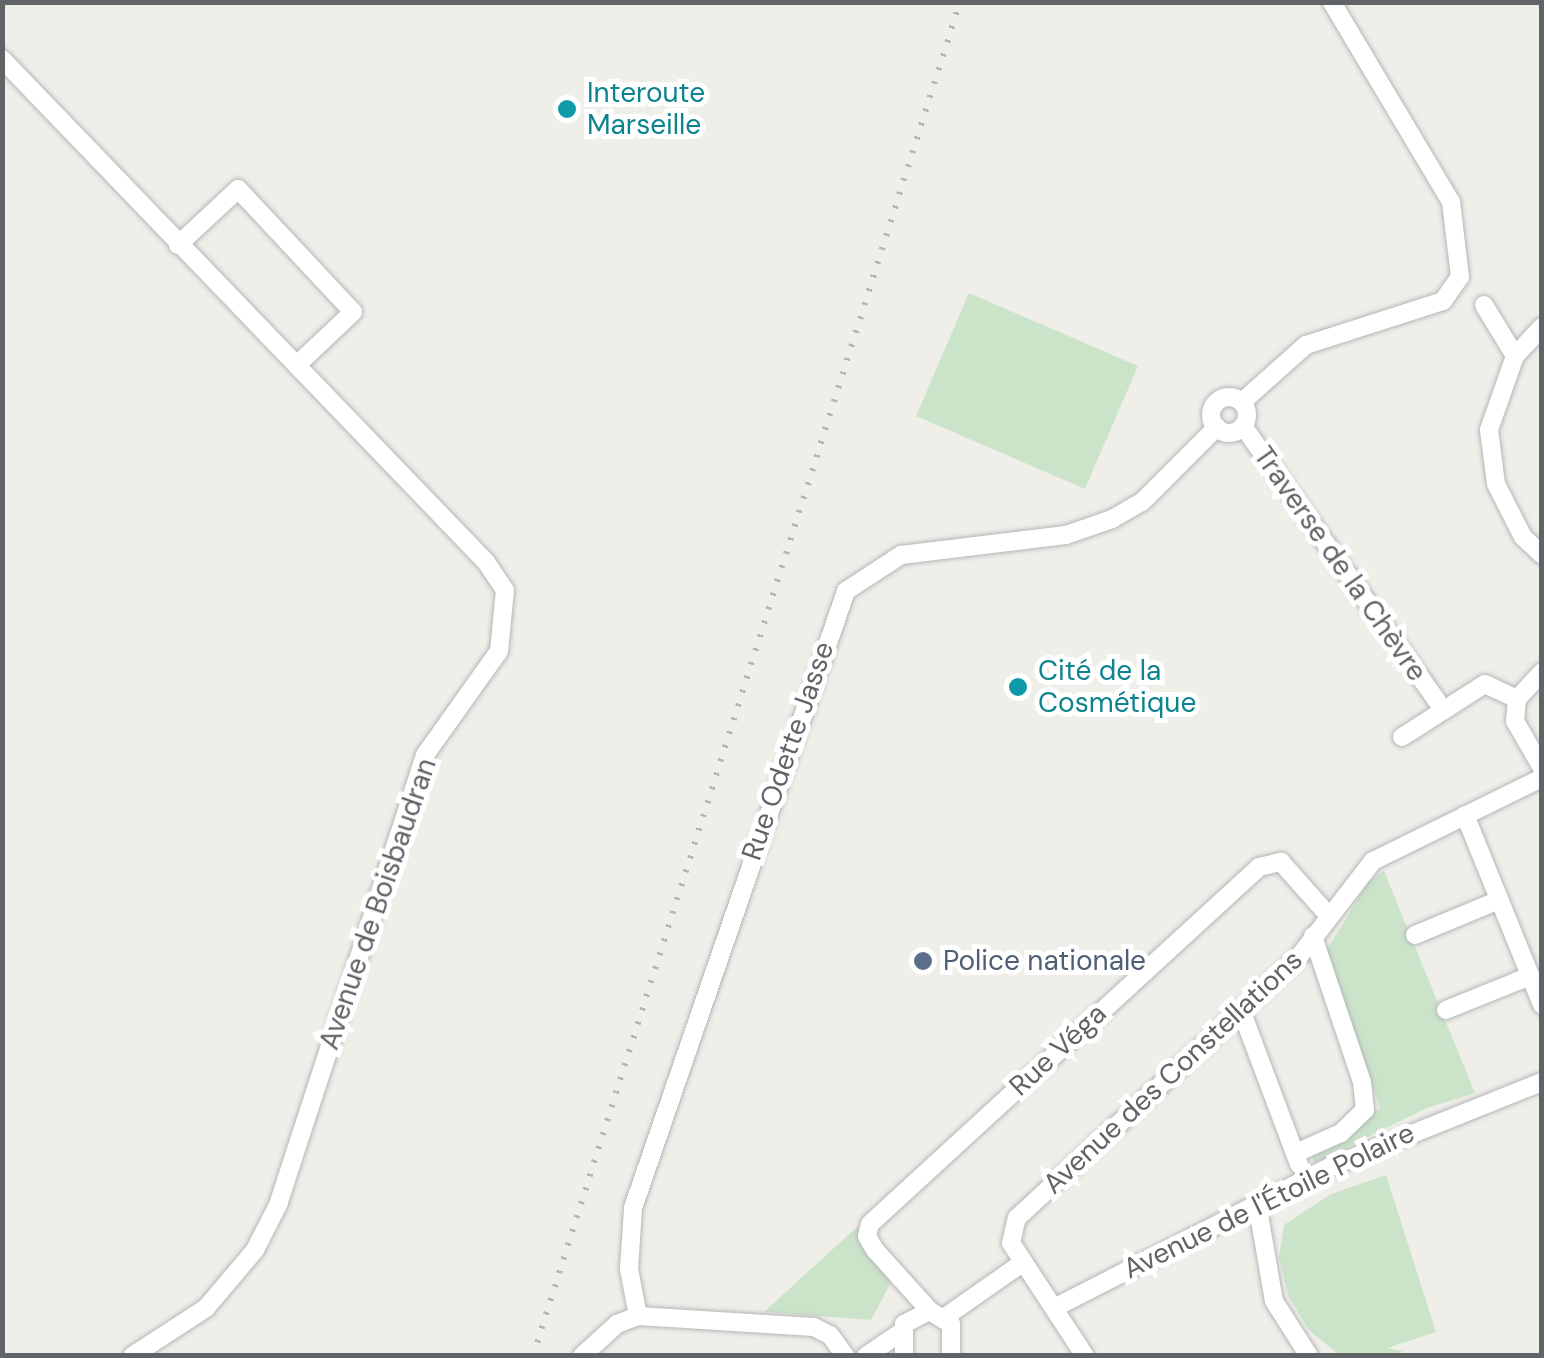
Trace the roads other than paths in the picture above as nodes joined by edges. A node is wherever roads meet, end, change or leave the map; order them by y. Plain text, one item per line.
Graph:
1 (1332, 2) edge
2 (2, 58) edge
3 (178, 244) junction
4 (1484, 305) dead end
5 (1542, 326) edge
6 (1516, 356) junction
7 (296, 365) junction
8 (1242, 402) junction
9 (1243, 426) junction
10 (1217, 427) junction
11 (1542, 555) edge
12 (1542, 672) edge
13 (1517, 699) junction
14 (1438, 702) dead end
15 (1402, 737) dead end
16 (1542, 768) edge
17 (1542, 778) edge
18 (1465, 815) junction
19 (1499, 900) junction
20 (1328, 916) junction
21 (1414, 935) dead end
22 (1314, 936) junction
23 (1530, 976) junction
24 (1542, 1004) edge
25 (1241, 1010) junction
26 (1446, 1010) dead end
27 (1542, 1082) edge
28 (1296, 1153) junction
29 (1303, 1180) junction
30 (1258, 1202) junction
31 (1022, 1263) junction
32 (1056, 1307) junction
33 (937, 1314) junction
34 (638, 1316) junction
35 (900, 1333) junction
36 (958, 1351) edge
37 (132, 1356) edge
38 (582, 1356) edge
39 (845, 1356) edge
40 (866, 1356) edge
41 (904, 1356) edge
42 (1086, 1356) edge
43 (1309, 1356) edge

1 - 8 street
2 - 3 street, Avenue de Boisbaudran
3 - 7 street, Avenue de Boisbaudran
3 - 7 street
4 - 6 street
5 - 6 street
6 - 11 street
7 - 37 street, Avenue de Boisbaudran
8 - 9 street
8 - 10 street
9 - 10 street
9 - 14 street, Traverse de la Chèvre
10 - 34 street, Rue Odette Jasse
12 - 13 street
13 - 15 street
13 - 16 street
17 - 18 street, Avenue des Constellations
18 - 19 street
18 - 20 street, Avenue des Constellations
19 - 21 street
19 - 23 street
20 - 22 street, Avenue des Constellations
20 - 33 street, Rue Véga
22 - 25 street, Avenue des Constellations
22 - 28 street
23 - 24 street
23 - 26 street
25 - 28 street
25 - 31 street, Avenue des Constellations
27 - 29 street, Avenue de l'Étoile Polaire
28 - 29 street
29 - 30 street, Avenue de l'Étoile Polaire
30 - 32 street, Avenue de l'Étoile Polaire
30 - 43 street
31 - 32 street
31 - 33 street
32 - 42 street
33 - 35 street
33 - 36 street
34 - 38 street
34 - 39 street
35 - 40 street
35 - 41 street

